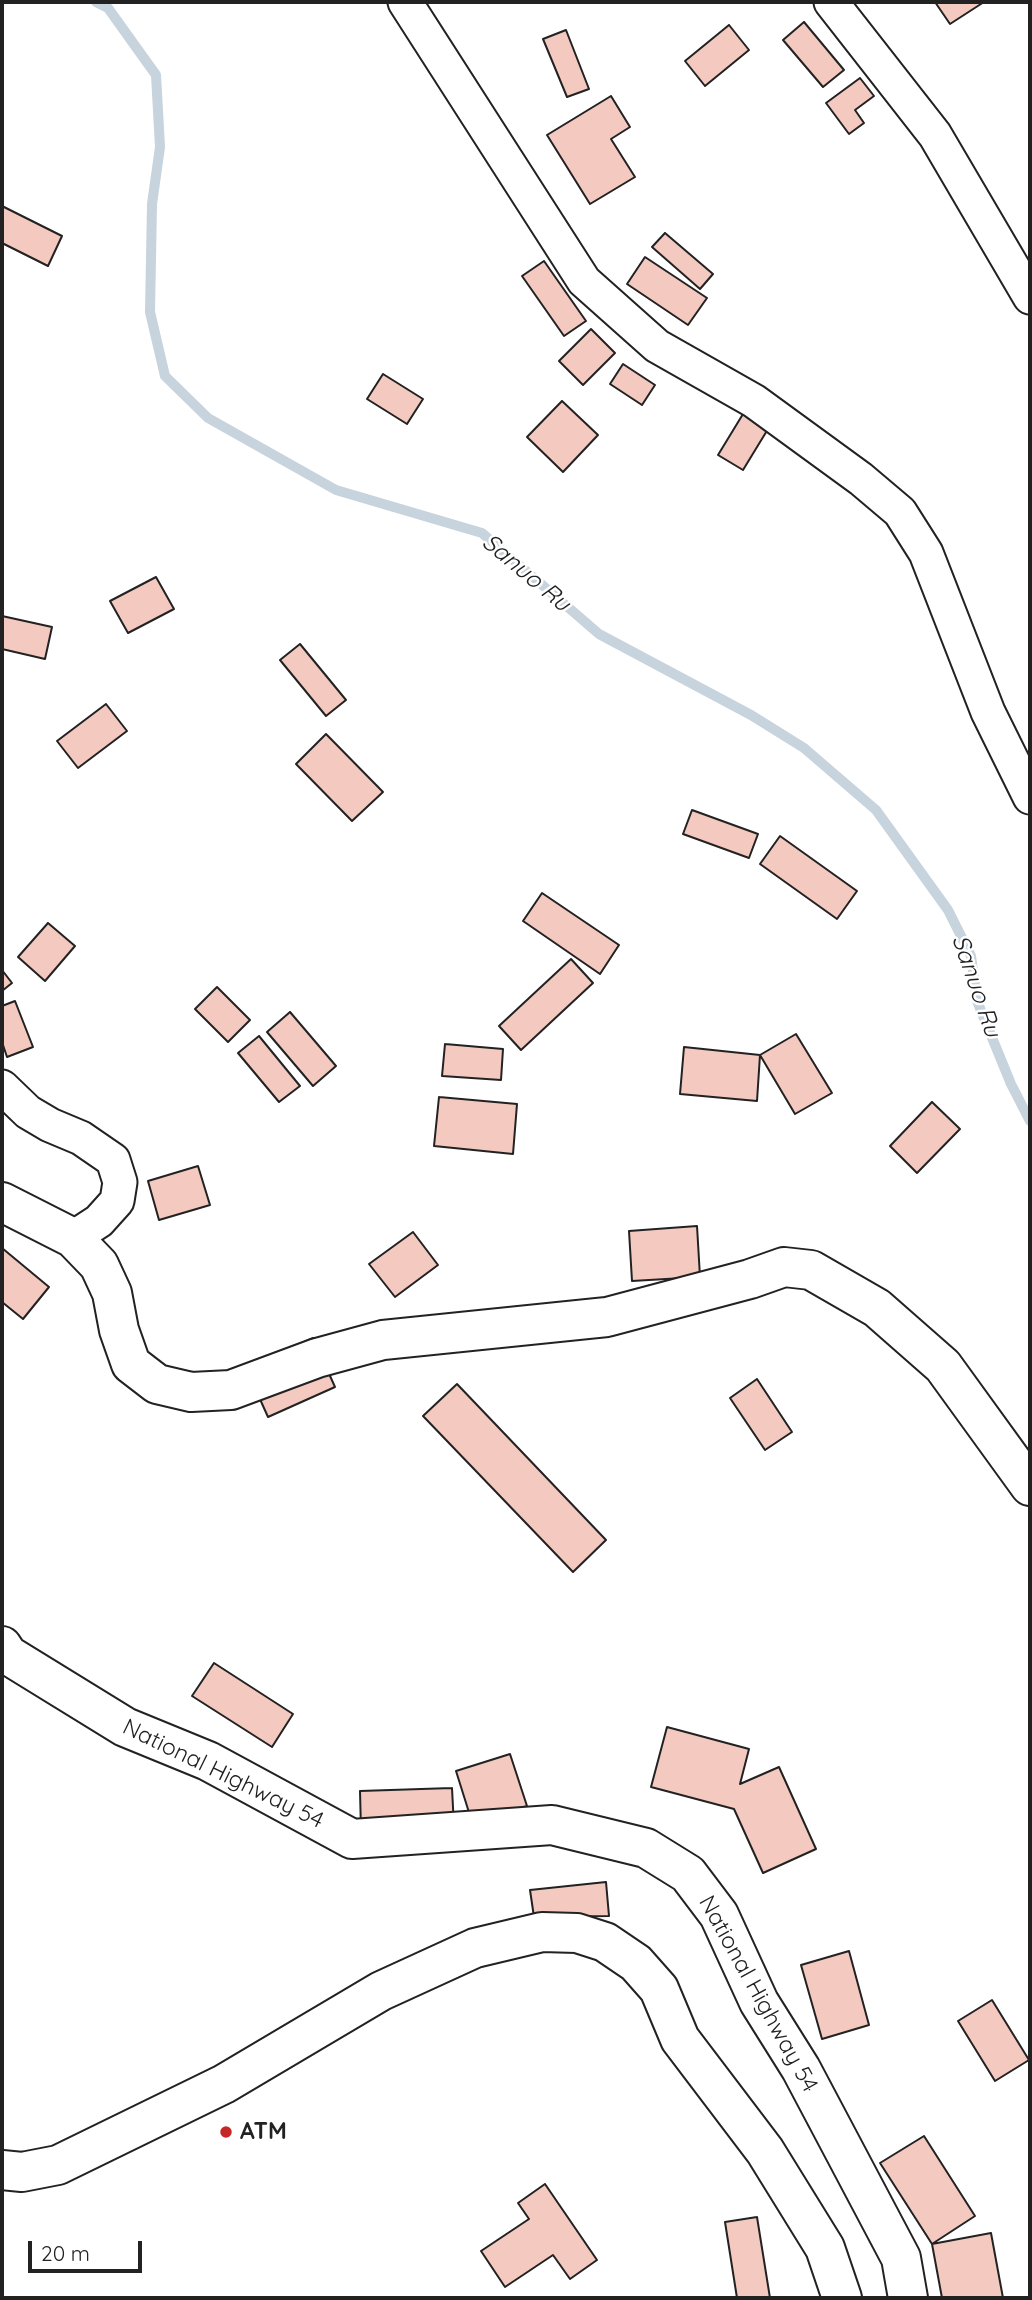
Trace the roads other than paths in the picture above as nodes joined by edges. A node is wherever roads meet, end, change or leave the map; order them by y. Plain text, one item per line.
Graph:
1 (405, 2) edge
2 (831, 2) edge
3 (1030, 297) edge
4 (1030, 797) edge
5 (2, 1087) edge
6 (2, 1202) edge
7 (73, 1238) junction
8 (1030, 1486) edge
9 (2, 1646) edge
10 (2, 2171) edge
11 (842, 2298) edge
12 (908, 2298) edge

1 - 4 street
2 - 3 street
5 - 7 street
6 - 7 main road
7 - 8 main road
9 - 12 main road, National Highway 54
10 - 11 main road

